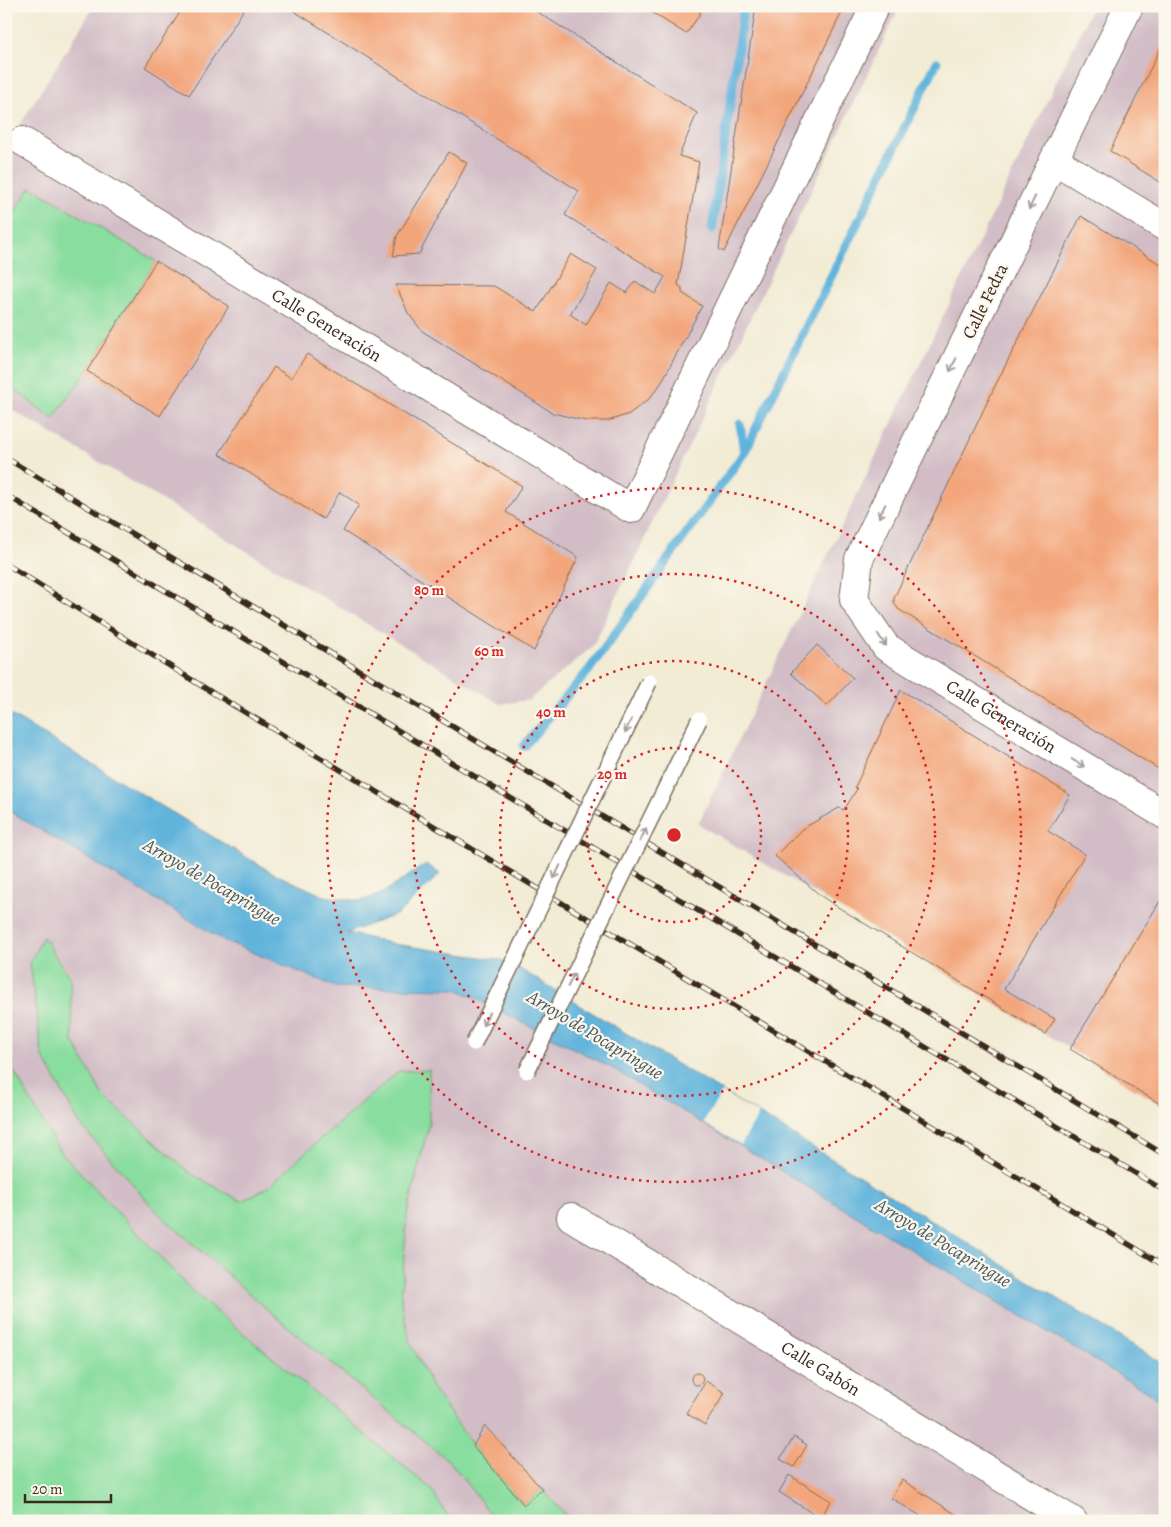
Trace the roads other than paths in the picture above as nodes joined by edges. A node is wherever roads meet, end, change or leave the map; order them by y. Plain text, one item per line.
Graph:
1 (875, 6) edge
2 (1129, 6) edge
3 (22, 140) dead end
4 (1054, 160) junction
5 (1165, 227) edge
6 (854, 600) joint
7 (649, 682) dead end
8 (699, 720) dead end
9 (1165, 815) edge
10 (474, 1043) dead end
11 (527, 1071) dead end
12 (570, 1217) dead end
13 (1073, 1521) edge

1 - 3 street, Calle Generación
2 - 4 street, Calle Fedra
4 - 5 street
4 -> 6 street, Calle Fedra
6 -> 9 street, Calle Generación
7 -> 10 lane, bridge
11 -> 8 lane, bridge
12 - 13 street, Calle Gabón

